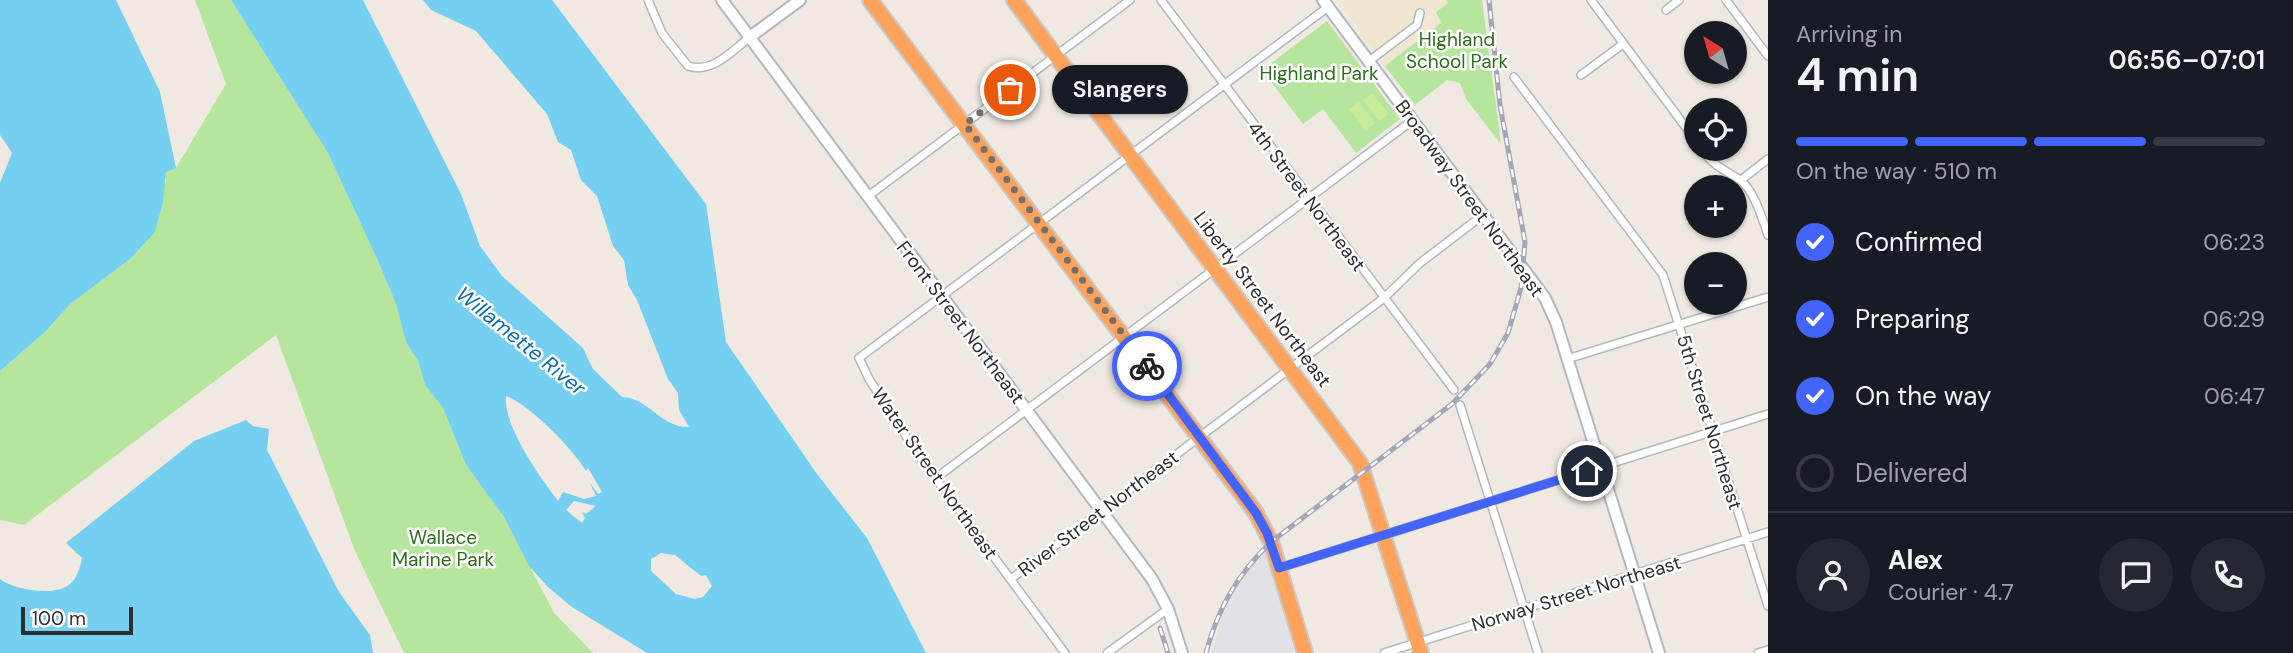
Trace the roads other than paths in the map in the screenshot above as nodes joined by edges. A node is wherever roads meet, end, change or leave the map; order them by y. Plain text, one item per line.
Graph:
1 (648, 0) edge
2 (722, 0) edge
3 (800, 0) edge
4 (870, 0) edge
5 (1014, 0) edge
6 (1130, 0) edge
7 (1161, 0) edge
8 (1591, 0) edge
9 (1679, 0) edge
10 (1726, 0) edge
11 (1326, 3) edge
12 (1666, 10) dead end
13 (1420, 13) dead end
14 (750, 37) junction
15 (1623, 44) junction
16 (1056, 56) junction
17 (1768, 56) edge
18 (1369, 61) junction
19 (1581, 75) dead end
20 (1514, 77) dead end
21 (1224, 85) junction
22 (1413, 120) junction
23 (965, 124) junction
24 (1684, 125) edge
25 (1130, 155) junction
26 (1768, 159) edge
27 (1713, 161) edge
28 (1727, 175) edge
29 (1747, 175) edge
30 (1747, 190) edge
31 (867, 198) junction
32 (1308, 198) junction
33 (1483, 215) junction
34 (1040, 224) junction
35 (1768, 234) edge
36 (1216, 268) junction
37 (1768, 297) edge
38 (942, 298) junction
39 (1384, 298) junction
40 (1679, 323) junction
41 (1125, 336) junction
42 (1567, 359) junction
43 (1291, 369) junction
44 (1454, 390) dead end
45 (1460, 405) dead end
46 (1027, 410) junction
47 (1768, 414) edge
48 (1713, 432) junction
49 (1199, 436) junction
50 (1601, 466) junction
51 (936, 478) junction
52 (1490, 503) junction
53 (1103, 511) junction
54 (1768, 533) edge
55 (1384, 534) junction
56 (1747, 539) junction
57 (1279, 568) junction
58 (1635, 575) junction
59 (1010, 579) junction
60 (1768, 606) edge
61 (1168, 609) junction
62 (1524, 610) junction
63 (1419, 648) edge
64 (1768, 650) edge
65 (1065, 653) edge
66 (1107, 653) edge
67 (1182, 653) edge
68 (1305, 653) edge
69 (1384, 653) edge
70 (1538, 653) edge
71 (1659, 653) edge
72 (1758, 653) edge

1 - 14 street
2 - 14 street, Front Street Northeast
3 - 14 street
4 - 23 highway
5 - 16 highway, Liberty Street Northeast
6 - 16 street
7 - 21 street, 4th Street Northeast
8 - 15 street
9 - 12 street
10 - 17 street
11 - 18 street, Broadway Street Northeast
11 - 21 street
13 - 18 street
14 - 31 street, Front Street Northeast
15 - 19 street
15 - 24 street
16 - 23 street
16 - 25 highway, Liberty Street Northeast
18 - 22 street, Broadway Street Northeast
20 - 40 street, 5th Street Northeast
21 - 25 street
21 - 32 street, 4th Street Northeast
22 - 32 street
22 - 33 street, Broadway Street Northeast
23 - 31 street
23 - 34 highway
25 - 34 street
25 - 36 highway, Liberty Street Northeast
26 - 29 street
27 - 28 street
30 - 35 street
31 - 38 street, Front Street Northeast
32 - 36 street
32 - 39 street, 4th Street Northeast
33 - 39 street, River Street Northeast
33 - 42 street, Broadway Street Northeast
34 - 38 street
34 - 41 highway
36 - 41 street
36 - 43 highway, Liberty Street Northeast
37 - 40 street
38 - 46 street, Front Street Northeast
38 - 51 street, Water Street Northeast
39 - 43 street, River Street Northeast
39 - 44 street, 4th Street Northeast
40 - 42 street
40 - 48 street, 5th Street Northeast
41 - 46 street
41 - 49 highway
42 - 50 street, Broadway Street Northeast
43 - 49 street, River Street Northeast
43 - 55 highway, Liberty Street Northeast
45 - 52 street
46 - 51 street
46 - 53 street, Front Street Northeast
47 - 48 street
48 - 50 street
48 - 56 street, 5th Street Northeast
49 - 53 street, River Street Northeast
49 - 57 highway
50 - 52 street
50 - 58 street, Broadway Street Northeast
51 - 59 street, Water Street Northeast
52 - 55 street
52 - 62 street
53 - 59 street, River Street Northeast
53 - 61 street, Front Street Northeast
54 - 56 street, Norway Street Northeast
55 - 57 street
55 - 63 highway, Liberty Street Northeast
56 - 58 street, Norway Street Northeast
56 - 60 street, 5th Street Northeast
57 - 68 highway
58 - 62 street, Norway Street Northeast
58 - 71 street, Broadway Street Northeast
59 - 65 street, Water Street Northeast
61 - 66 street
61 - 67 street, Front Street Northeast
62 - 63 street, Norway Street Northeast
62 - 70 street
63 - 69 street, Norway Street Northeast
64 - 72 street

